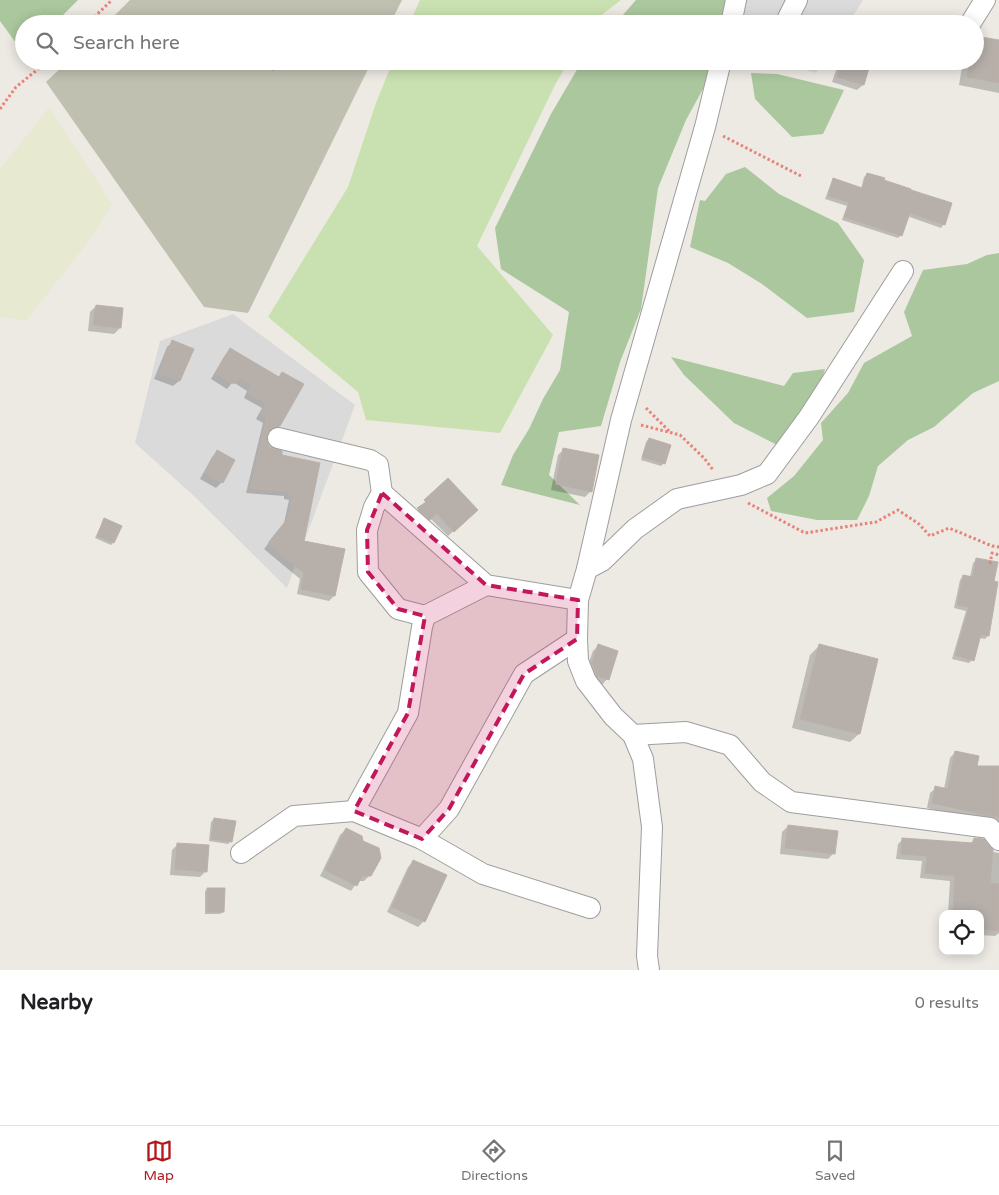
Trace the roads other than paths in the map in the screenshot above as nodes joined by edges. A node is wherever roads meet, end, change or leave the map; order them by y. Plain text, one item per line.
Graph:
1 (736, 0) edge
2 (797, 0) edge
3 (985, 0) edge
4 (732, 15) edge
5 (790, 15) edge
6 (976, 15) edge
7 (719, 70) edge
8 (904, 270) dead end
9 (278, 438) dead end
10 (382, 493) junction
11 (587, 569) junction
12 (486, 585) junction
13 (578, 600) junction
14 (425, 616) junction
15 (576, 639) junction
16 (633, 735) junction
17 (354, 811) junction
18 (422, 839) junction
19 (999, 840) edge
20 (241, 853) dead end
21 (590, 908) dead end
22 (649, 970) edge

1 - 4 street
2 - 5 street
3 - 6 street
7 - 11 street
8 - 11 street
9 - 10 street
10 - 12 street
10 - 14 street
11 - 13 street
12 - 13 street
12 - 14 street
13 - 15 street
14 - 17 street
15 - 16 street
15 - 18 street
16 - 19 street
16 - 22 street
17 - 18 street
17 - 20 street
18 - 21 street

